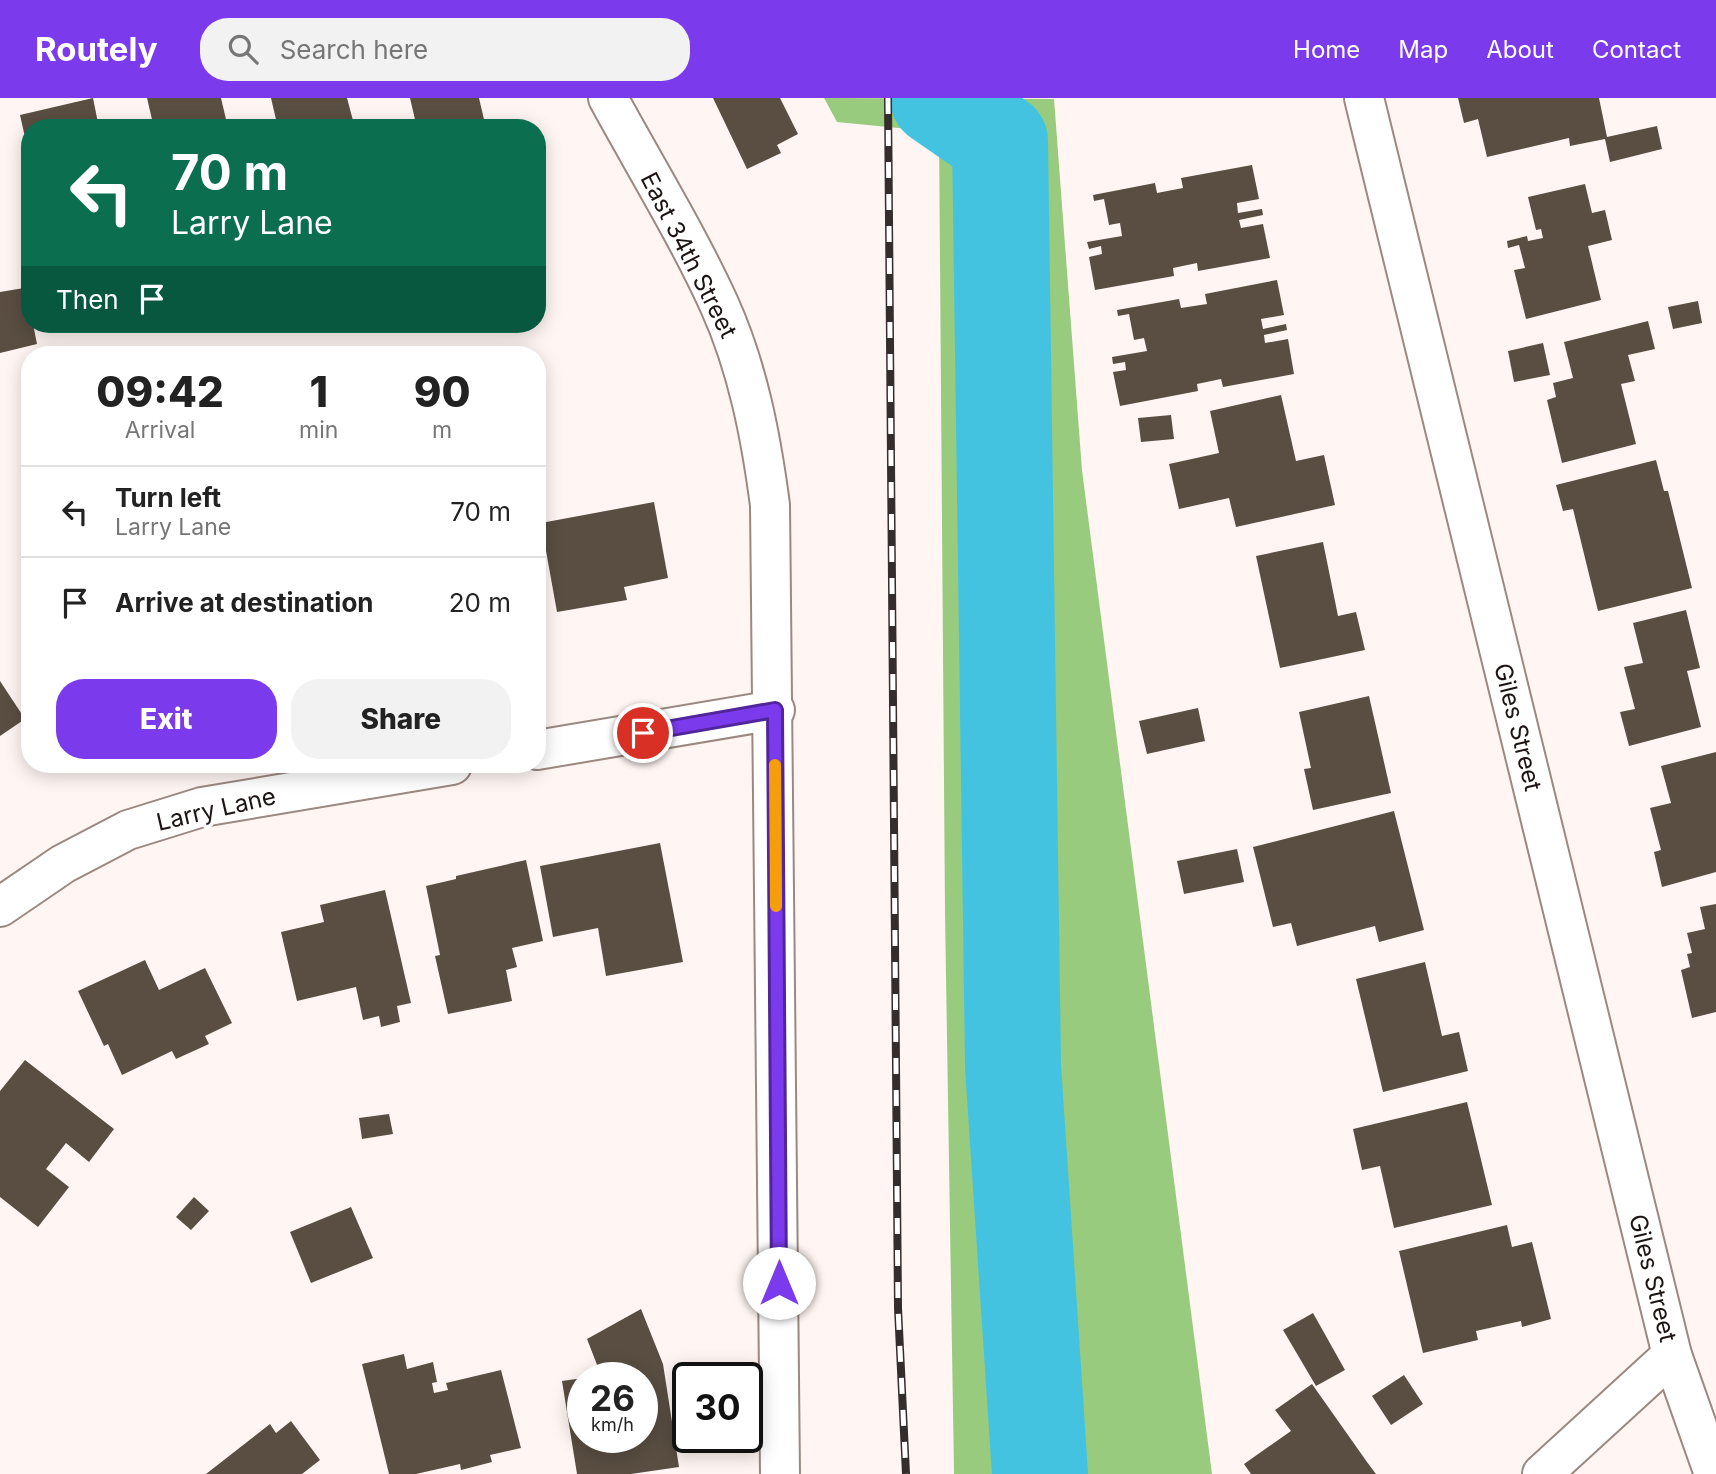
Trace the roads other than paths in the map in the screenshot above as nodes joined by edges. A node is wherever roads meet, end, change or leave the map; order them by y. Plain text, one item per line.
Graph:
1 (608, 98) edge
2 (1364, 98) edge
3 (775, 710) junction
4 (546, 748) edge
5 (404, 773) edge
6 (0, 906) edge
7 (1672, 1355) junction
8 (780, 1474) edge
9 (1542, 1474) edge
10 (1714, 1474) edge

1 - 3 street, East 34th Street
2 - 7 street, Giles Street
3 - 4 street
3 - 8 street, East 34th Street
5 - 6 street, Larry Lane
7 - 9 street
7 - 10 street, Giles Street

